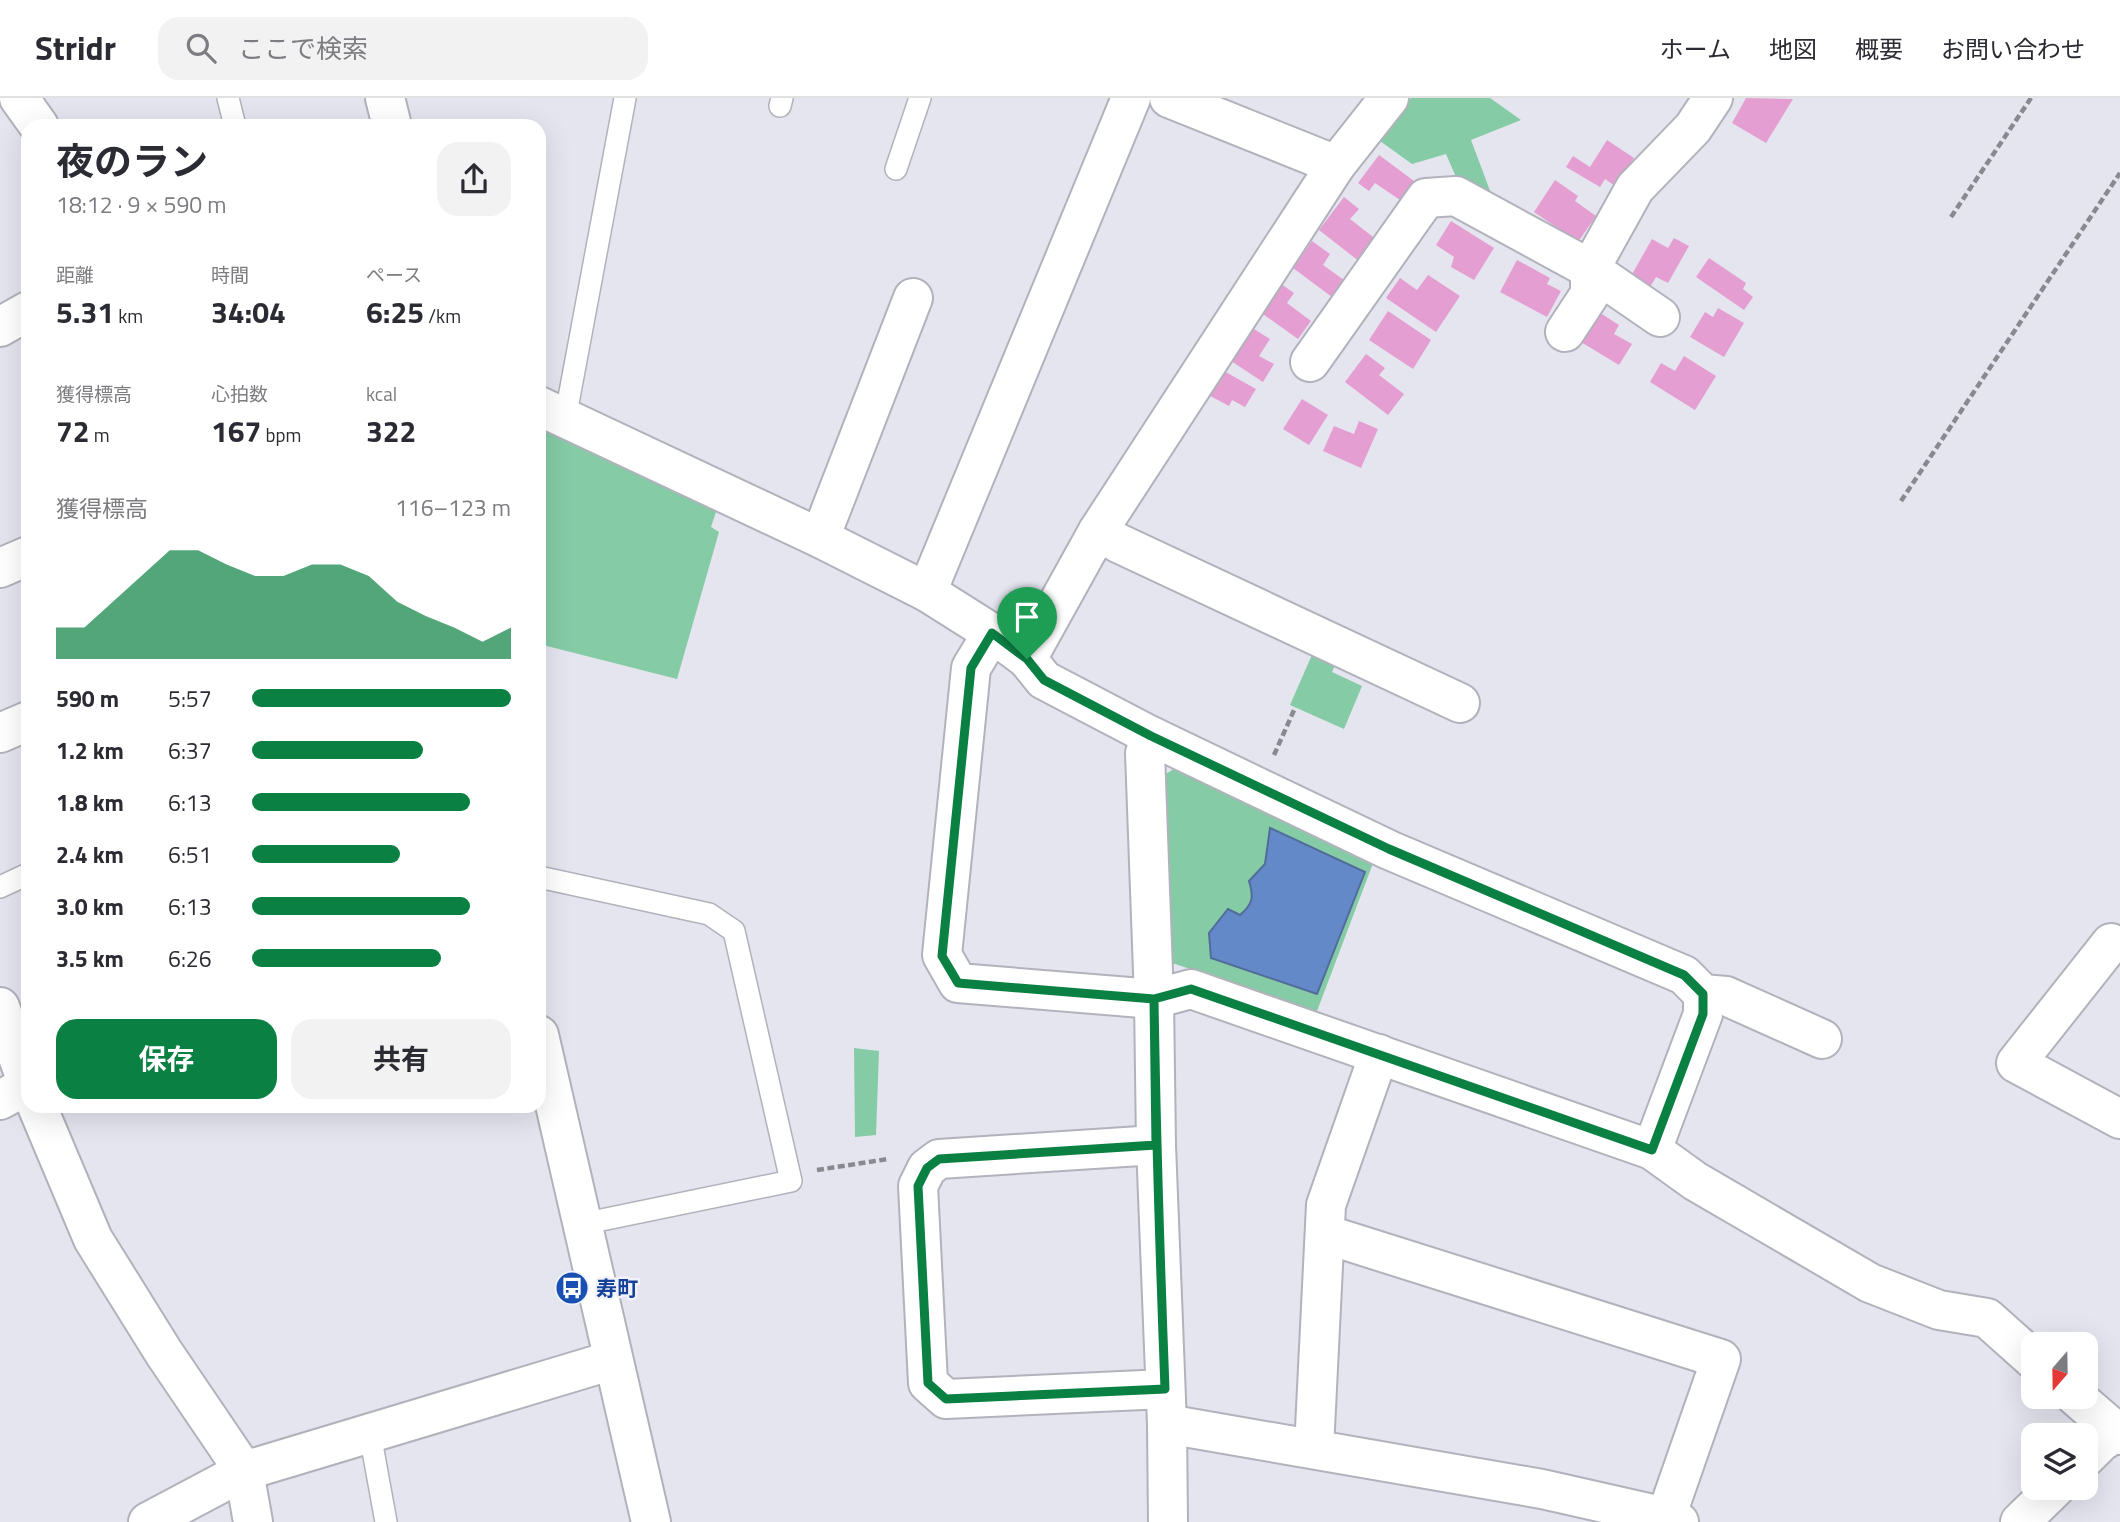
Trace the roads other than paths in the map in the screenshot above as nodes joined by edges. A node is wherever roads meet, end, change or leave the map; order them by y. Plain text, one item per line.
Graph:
1 (19, 98) edge
2 (228, 98) edge
3 (385, 98) edge
4 (625, 98) edge
5 (920, 98) edge
6 (1131, 98) edge
7 (1170, 98) edge
8 (1389, 98) edge
9 (1713, 98) edge
10 (34, 119) edge
11 (233, 119) edge
12 (390, 119) edge
13 (1336, 165) junction
14 (896, 169) dead end
15 (1590, 269) junction
16 (913, 298) dead end
17 (21, 315) edge
18 (1660, 317) dead end
19 (0, 327) edge
20 (1565, 332) dead end
21 (1310, 362) dead end
22 (552, 413) edge
23 (1098, 531) junction
24 (820, 538) junction
25 (21, 559) edge
26 (0, 568) edge
27 (927, 592) junction
28 (992, 633) junction
29 (1027, 659) junction
30 (1460, 703) dead end
31 (21, 724) edge
32 (0, 733) edge
33 (1151, 736) junction
34 (21, 877) edge
35 (546, 879) edge
36 (0, 887) edge
37 (2111, 943) dead end
38 (1703, 994) junction
39 (1154, 999) junction
40 (0, 1007) edge
41 (1822, 1039) dead end
42 (1379, 1054) junction
43 (21, 1066) edge
44 (546, 1066) edge
45 (21, 1089) edge
46 (0, 1100) edge
47 (40, 1113) edge
48 (2120, 1119) edge
49 (1156, 1145) junction
50 (1652, 1150) junction
51 (582, 1223) junction
52 (1325, 1234) junction
53 (2021, 1348) edge
54 (613, 1360) junction
55 (1166, 1406) junction
56 (2090, 1409) edge
57 (370, 1434) junction
58 (2118, 1434) edge
59 (2098, 1446) edge
60 (1314, 1449) junction
61 (244, 1471) junction
62 (2043, 1500) edge
63 (1672, 1520) edge
64 (148, 1522) edge
65 (253, 1522) edge
66 (386, 1522) edge
67 (651, 1522) edge
68 (1167, 1522) edge
69 (2020, 1522) edge

1 - 10 street
2 - 11 lane
3 - 12 street
4 - 22 lane
5 - 14 lane
6 - 27 street
7 - 13 street
8 - 13 street
9 - 15 street
13 - 23 street
15 - 18 street
15 - 20 street
15 - 21 street
16 - 24 street
17 - 19 street
22 - 24 street
23 - 29 street
23 - 30 street
24 - 27 street
25 - 26 street
27 - 28 street
28 - 29 street
28 - 39 street
29 - 33 street
31 - 32 street
33 - 38 street
33 - 39 street
34 - 36 lane
35 - 51 lane
37 - 48 street
38 - 41 street
38 - 50 street
39 - 42 street
39 - 49 street
40 - 43 street
42 - 50 street
42 - 52 street
44 - 51 street
45 - 46 street
47 - 61 street
49 - 55 street
49 - 55 street
50 - 53 street
51 - 54 street
52 - 60 street
52 - 63 street
54 - 57 street
54 - 67 street
55 - 60 street
55 - 68 street
56 - 58 street
57 - 61 street
57 - 66 lane
58 - 59 street
60 - 63 street
61 - 64 street
61 - 65 street
62 - 69 street

